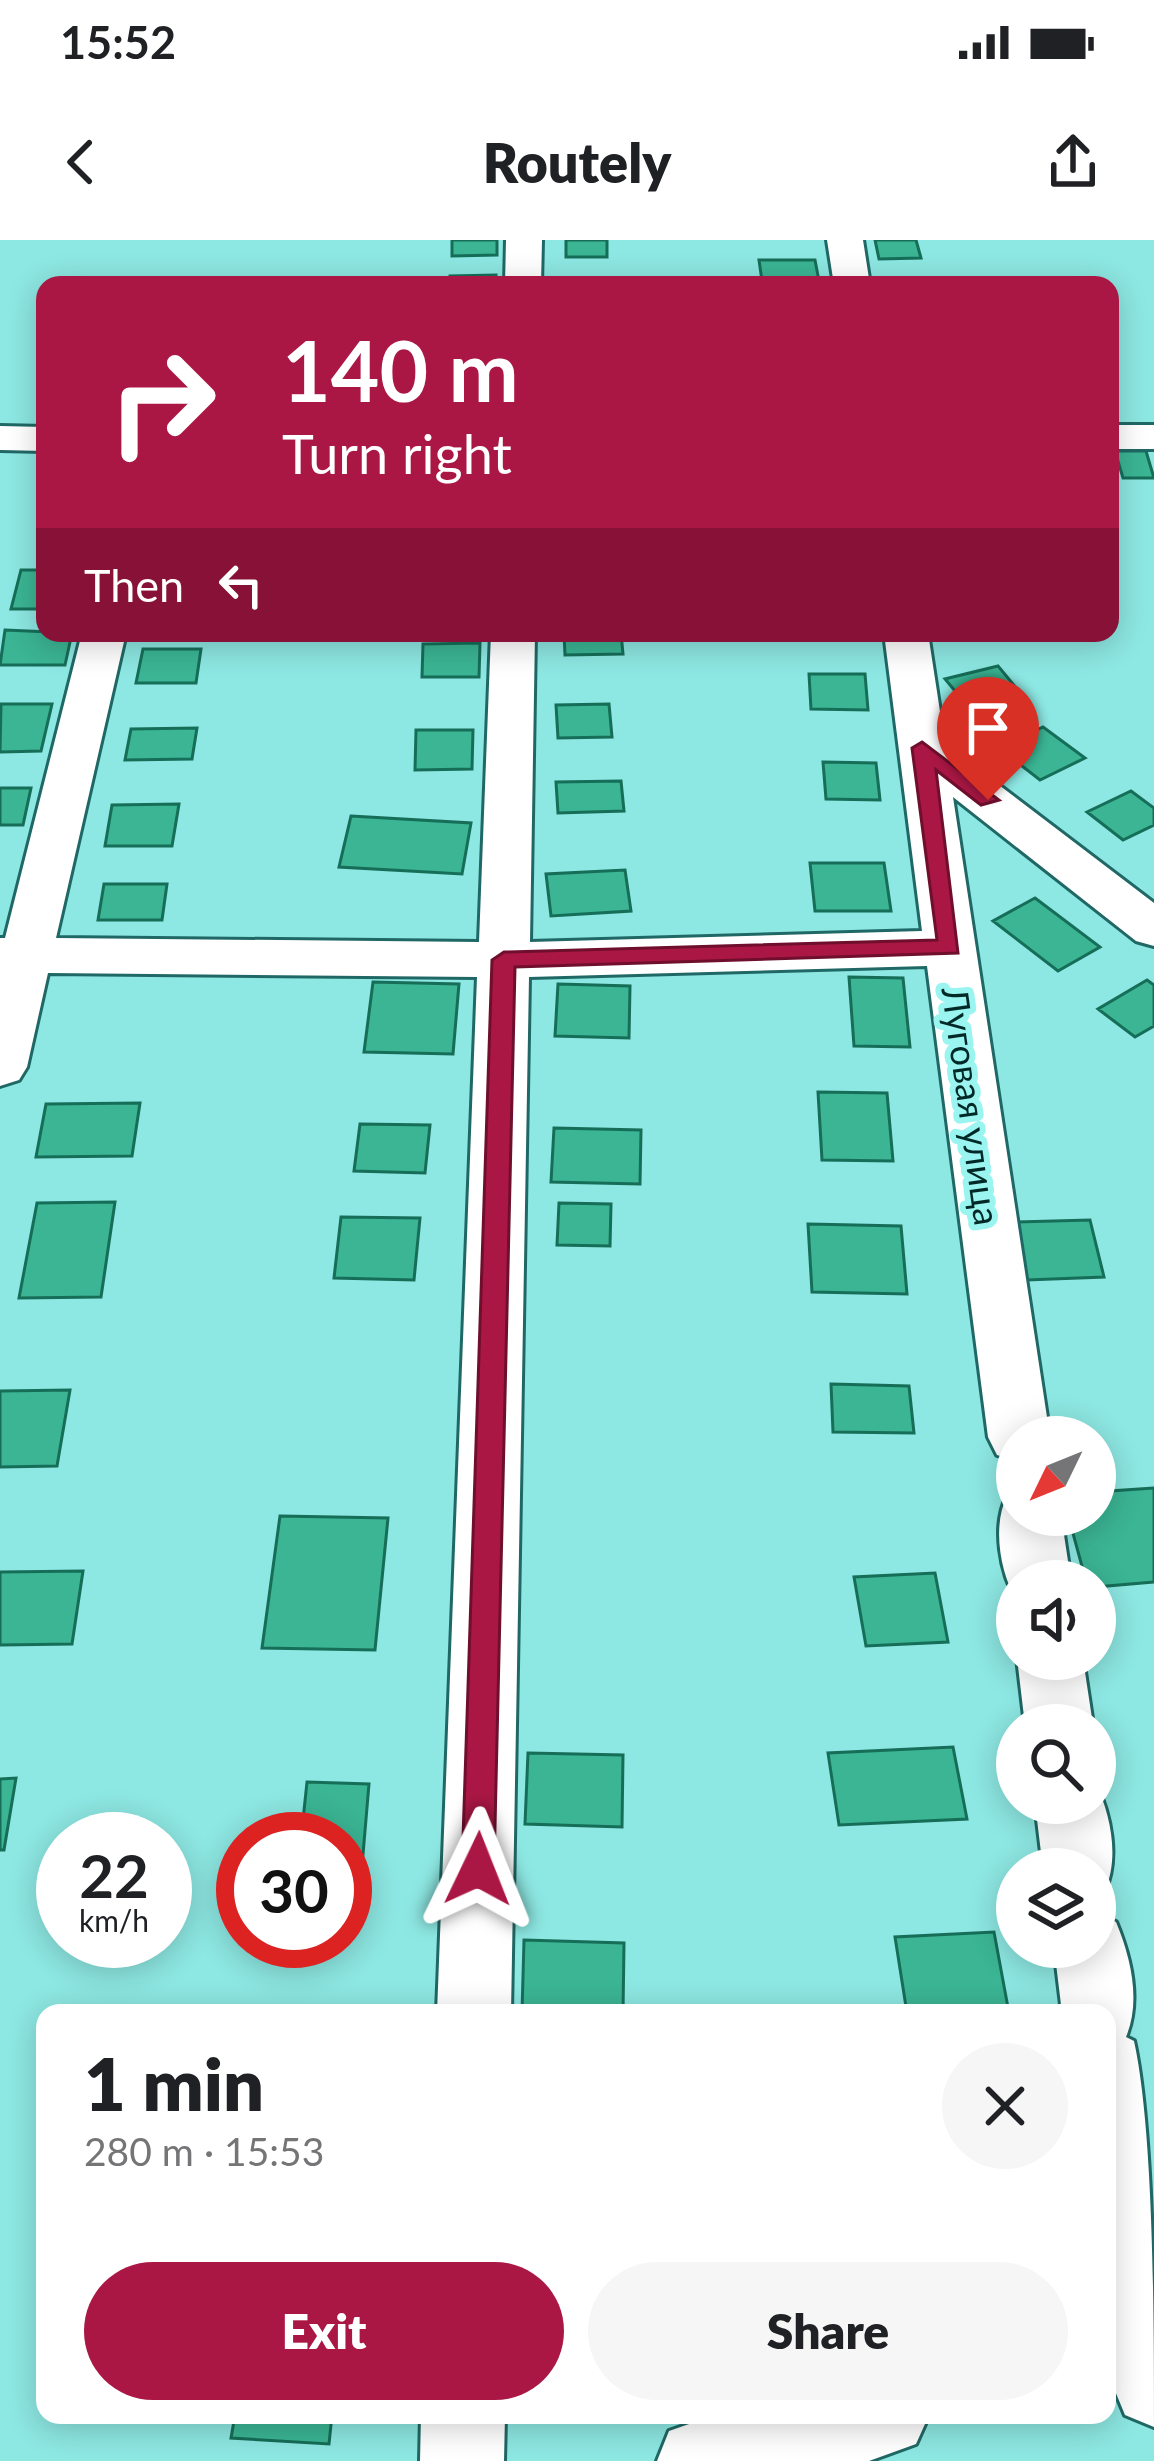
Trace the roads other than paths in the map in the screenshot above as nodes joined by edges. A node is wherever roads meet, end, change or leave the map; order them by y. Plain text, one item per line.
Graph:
1 (524, 240) edge
2 (845, 240) edge
3 (523, 276) edge
4 (851, 276) edge
5 (0, 437) edge
6 (1119, 437) edge
7 (1154, 437) edge
8 (36, 439) edge
9 (101, 642) edge
10 (513, 642) edge
11 (907, 642) edge
12 (922, 748) junction
13 (1154, 929) edge
14 (950, 948) junction
15 (13, 955) edge
16 (504, 960) junction
17 (0, 1067) edge
18 (1015, 1416) edge
19 (1093, 1968) edge
20 (474, 2004) edge
21 (1099, 2004) edge
22 (1116, 2146) edge
23 (1141, 2362) edge
24 (463, 2424) edge
25 (850, 2424) edge
26 (462, 2461) edge
27 (699, 2461) edge

1 - 3 street
2 - 4 street
5 - 8 street
6 - 7 street
9 - 15 street
10 - 16 street
11 - 12 street, Луговая улица
12 - 13 street
12 - 14 street, Луговая улица
14 - 16 street
14 - 18 street, Луговая улица
15 - 16 street
15 - 17 street
16 - 20 street
19 - 21 street
22 - 23 street
24 - 26 street
25 - 27 street

